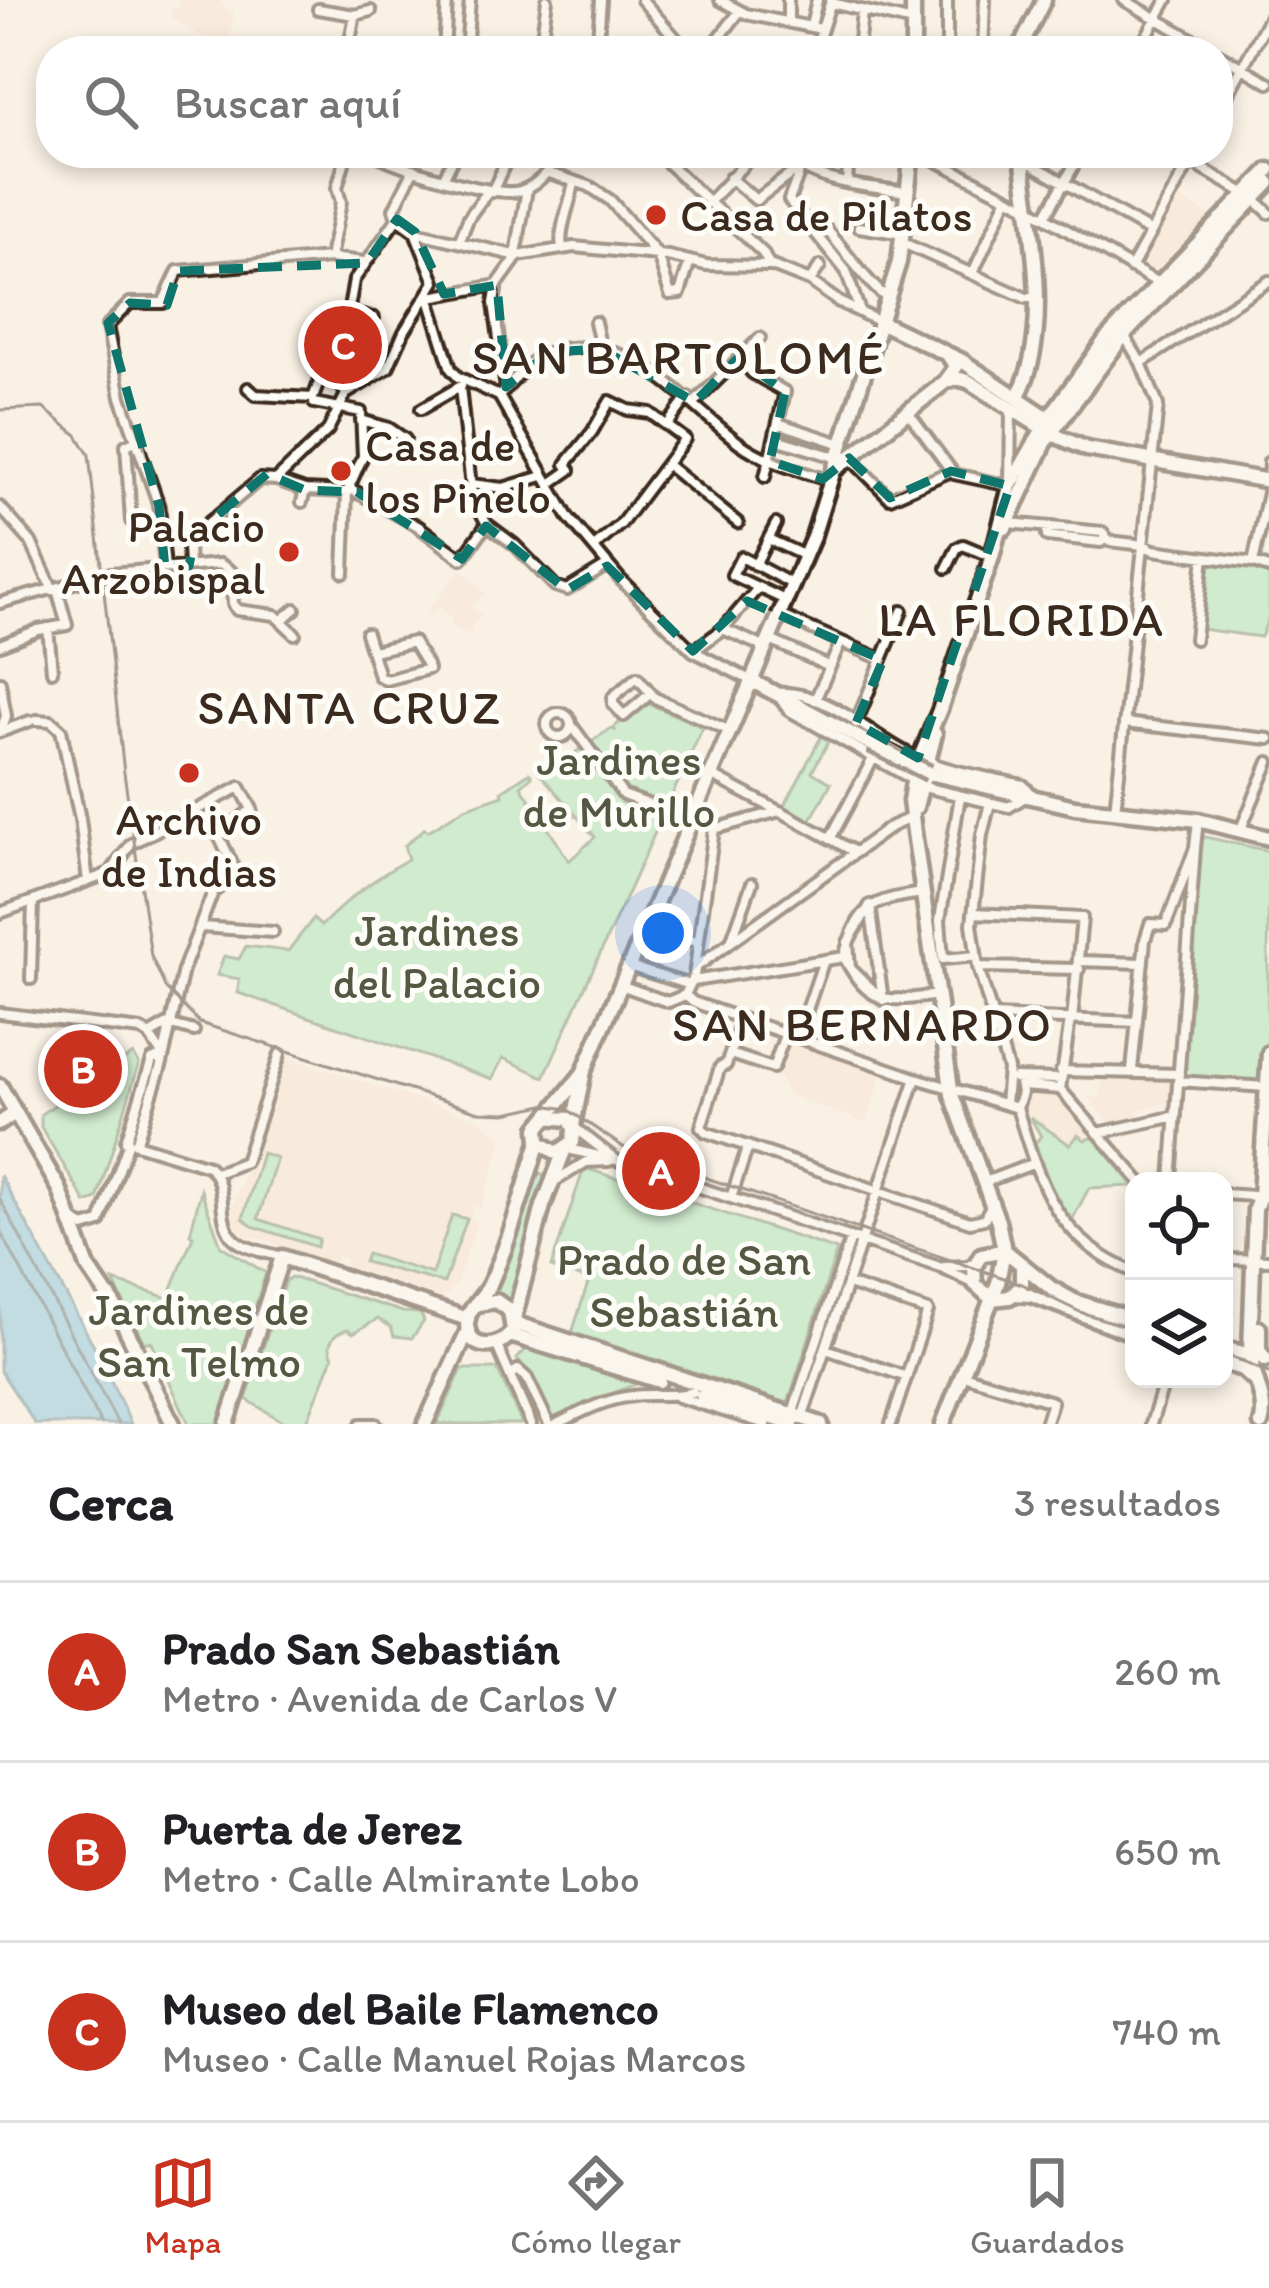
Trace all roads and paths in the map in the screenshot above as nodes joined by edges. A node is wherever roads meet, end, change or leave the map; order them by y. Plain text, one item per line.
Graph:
1 (470, 0) edge
2 (547, 0) edge
3 (601, 0) edge
4 (642, 0) edge
5 (720, 0) edge
6 (788, 0) edge
7 (817, 0) edge
8 (913, 0) edge
9 (947, 0) edge
10 (985, 0) edge
11 (1044, 0) edge
12 (1124, 0) edge
13 (1167, 0) edge
14 (444, 1) edge
15 (831, 2) edge
16 (318, 9) dead end
17 (740, 10) junction
18 (862, 10) junction
19 (371, 11) dead end
20 (355, 15) junction
21 (1157, 18) junction
22 (1269, 18) edge
23 (788, 21) junction
24 (913, 22) junction
25 (816, 27) junction
26 (351, 36) edge
27 (444, 36) edge
28 (467, 36) edge
29 (542, 36) edge
30 (598, 36) edge
31 (674, 36) edge
32 (720, 36) edge
33 (816, 36) edge
34 (859, 36) edge
35 (913, 36) edge
36 (946, 36) edge
37 (984, 36) edge
38 (1026, 36) edge
39 (1147, 36) edge
40 (1188, 36) edge
41 (1233, 62) edge
42 (1243, 68) junction
43 (1269, 83) edge
44 (1233, 86) edge
45 (343, 168) edge
46 (448, 168) edge
47 (502, 168) edge
48 (552, 168) edge
49 (676, 168) edge
50 (740, 168) edge
51 (799, 168) junction
52 (848, 168) edge
53 (914, 168) edge
54 (958, 168) edge
55 (1023, 168) edge
56 (1042, 168) edge
57 (1074, 168) edge
58 (1187, 168) edge
59 (1208, 168) edge
60 (414, 169) joint
61 (1269, 170) edge
62 (549, 172) junction
63 (444, 177) junction
64 (730, 178) junction
65 (574, 182) junction
66 (1066, 182) junction
67 (847, 183) junction
68 (1269, 183) edge
69 (527, 188) junction
70 (490, 191) junction
71 (910, 192) junction
72 (1250, 196) junction
73 (1007, 198) junction
74 (708, 203) junction
75 (1027, 207) junction
76 (1269, 213) edge
77 (1045, 217) junction
78 (397, 219) junction
79 (860, 227) dead end
80 (827, 230) dead end
81 (415, 232) junction
82 (1150, 232) junction
83 (904, 238) junction
84 (459, 242) junction
85 (562, 247) junction
86 (516, 254) junction
87 (658, 255) junction
88 (330, 258) junction
89 (690, 261) junction
90 (364, 262) junction
91 (769, 265) junction
92 (820, 266) dead end
93 (1131, 268) junction
94 (973, 274) junction
95 (810, 281) junction
96 (1160, 284) junction
97 (1265, 284) edge
98 (497, 285) junction
99 (429, 298) junction
100 (888, 298) junction
101 (1037, 298) junction
102 (1269, 300) edge
103 (860, 312) junction
104 (344, 317) junction
105 (374, 318) dead end
106 (320, 321) dead end
107 (596, 322) dead end
108 (880, 322) junction
109 (1124, 335) junction
110 (760, 338) dead end
111 (601, 349) junction
112 (947, 354) junction
113 (739, 358) junction
114 (1141, 363) junction
115 (331, 368) junction
116 (462, 382) junction
117 (945, 382) junction
118 (248, 388) dead end
119 (502, 392) junction
120 (346, 394) junction
121 (313, 400) junction
122 (692, 400) junction
123 (1014, 403) junction
124 (342, 407) junction
125 (421, 409) dead end
126 (908, 412) junction
127 (361, 416) junction
128 (668, 424) junction
129 (781, 424) junction
130 (849, 424) junction
131 (1050, 426) junction
132 (405, 439) dead end
133 (776, 439) junction
134 (137, 440) junction
135 (867, 442) junction
136 (769, 460) junction
137 (840, 462) junction
138 (1269, 462) edge
139 (1153, 463) junction
140 (666, 464) junction
141 (951, 471) junction
142 (765, 477) dead end
143 (275, 480) junction
144 (546, 480) junction
145 (1269, 481) edge
146 (471, 484) junction
147 (1010, 486) junction
148 (305, 490) junction
149 (347, 492) junction
150 (302, 502) dead end
151 (0, 507) edge
152 (131, 520) dead end
153 (738, 523) dead end
154 (1007, 523) junction
155 (487, 524) junction
156 (776, 524) dead end
157 (769, 539) junction
158 (1144, 545) junction
159 (594, 547) junction
160 (805, 556) junction
161 (992, 557) junction
162 (1204, 557) junction
163 (1252, 562) junction
164 (608, 565) junction
165 (189, 566) junction
166 (760, 567) junction
167 (165, 568) junction
168 (947, 568) dead end
169 (1269, 568) edge
170 (344, 573) dead end
171 (792, 584) junction
172 (758, 588) junction
173 (55, 589) junction
174 (785, 600) junction
175 (0, 603) edge
176 (295, 609) dead end
177 (902, 611) dead end
178 (779, 614) junction
179 (282, 620) junction
180 (48, 628) junction
181 (723, 629) junction
182 (366, 633) dead end
183 (295, 634) dead end
184 (1195, 639) dead end
185 (841, 642) junction
186 (766, 643) junction
187 (0, 645) edge
188 (373, 651) junction
189 (693, 651) junction
190 (880, 659) junction
191 (830, 667) junction
192 (52, 671) dead end
193 (750, 680) junction
194 (0, 682) edge
195 (651, 693) junction
196 (777, 693) junction
197 (815, 700) junction
198 (3, 715) edge
199 (856, 723) junction
200 (1124, 723) junction
201 (729, 726) junction
202 (573, 727) dead end
203 (0, 731) edge
204 (1269, 739) edge
205 (874, 757) junction
206 (1269, 762) edge
207 (710, 774) junction
208 (922, 775) junction
209 (960, 796) junction
210 (1025, 796) junction
211 (990, 803) junction
212 (780, 811) junction
213 (1115, 811) junction
214 (913, 818) junction
215 (691, 820) junction
216 (1198, 820) junction
217 (1240, 831) junction
218 (1269, 838) edge
219 (830, 839) junction
220 (1195, 848) junction
221 (856, 852) junction
222 (235, 870) junction
223 (244, 879) dead end
224 (88, 881) junction
225 (752, 883) dead end
226 (922, 893) junction
227 (33, 901) junction
228 (870, 905) junction
229 (0, 913) edge
230 (973, 913) junction
231 (649, 924) junction
232 (201, 927) junction
233 (273, 932) dead end
234 (731, 941) junction
235 (698, 943) junction
236 (848, 943) junction
237 (844, 957) junction
238 (824, 960) junction
239 (977, 961) junction
240 (1143, 963) junction
241 (1079, 965) junction
242 (632, 967) junction
243 (695, 968) junction
244 (850, 968) junction
245 (31, 979) dead end
246 (623, 986) junction
247 (686, 990) junction
248 (938, 995) junction
249 (883, 1000) junction
250 (0, 1013) edge
251 (993, 1016) junction
252 (742, 1019) junction
253 (1071, 1020) junction
254 (1136, 1022) junction
255 (168, 1028) junction
256 (194, 1031) dead end
257 (149, 1035) junction
258 (785, 1035) junction
259 (798, 1036) junction
260 (1269, 1053) edge
261 (280, 1054) dead end
262 (730, 1054) junction
263 (162, 1059) junction
264 (1132, 1070) junction
265 (584, 1071) junction
266 (1178, 1077) junction
267 (916, 1078) junction
268 (1060, 1080) junction
269 (1016, 1081) junction
270 (0, 1086) edge
271 (1267, 1087) edge
272 (951, 1088) junction
273 (982, 1099) junction
274 (1005, 1104) junction
275 (1017, 1108) junction
276 (16, 1113) junction
277 (958, 1114) junction
278 (1176, 1116) junction
279 (548, 1117) junction
280 (0, 1123) edge
281 (574, 1126) junction
282 (1098, 1133) junction
283 (539, 1142) junction
284 (131, 1143) junction
285 (748, 1146) junction
286 (566, 1150) junction
287 (616, 1160) junction
288 (1035, 1163) junction
289 (1132, 1172) edge
290 (1172, 1172) edge
291 (216, 1173) junction
292 (554, 1181) junction
293 (983, 1183) junction
294 (880, 1191) junction
295 (1233, 1194) edge
296 (1264, 1196) edge
297 (731, 1198) junction
298 (990, 1201) junction
299 (73, 1220) junction
300 (998, 1221) junction
301 (864, 1236) junction
302 (851, 1238) junction
303 (1004, 1250) junction
304 (982, 1256) junction
305 (282, 1257) junction
306 (1261, 1260) edge
307 (1022, 1265) junction
308 (937, 1266) junction
309 (1125, 1268) edge
310 (848, 1284) junction
311 (975, 1286) junction
312 (1012, 1295) junction
313 (992, 1299) junction
314 (478, 1304) junction
315 (986, 1316) junction
316 (1125, 1317) edge
317 (468, 1325) junction
318 (512, 1326) junction
319 (1125, 1331) edge
320 (481, 1344) junction
321 (496, 1346) junction
322 (826, 1349) junction
323 (1233, 1350) edge
324 (1250, 1355) junction
325 (452, 1361) junction
326 (1267, 1361) edge
327 (1233, 1368) edge
328 (510, 1375) junction
329 (963, 1375) junction
330 (907, 1377) junction
331 (1253, 1379) junction
332 (1162, 1388) edge
333 (693, 1392) junction
334 (677, 1397) junction
335 (794, 1421) edge
336 (173, 1424) edge
337 (227, 1424) edge
338 (361, 1424) edge
339 (376, 1424) edge
340 (424, 1424) edge
341 (531, 1424) edge
342 (553, 1424) edge
343 (766, 1424) edge
344 (820, 1424) edge
345 (891, 1424) edge
346 (943, 1424) edge
347 (1045, 1424) edge
348 (1150, 1424) edge
349 (1261, 1424) edge

1 - 28 street
2 - 29 street
3 - 30 street
4 - 31 street
5 - 17 street
6 - 23 street
7 - 25 street
8 - 24 main road
9 - 36 street
10 - 37 street
11 - 38 main road
12 - 21 street
13 - 21 street
14 - 27 street
15 - 18 street
15 - 25 street
16 - 20 street
17 - 23 street
17 - 32 street
18 - 24 street
18 - 34 street
19 - 20 street
20 - 26 street
21 - 39 street
21 - 40 street
22 - 42 street
23 - 25 street
24 - 35 main road
25 - 33 street
41 - 42 street
42 - 43 street
42 - 44 street
45 - 88 street
46 - 63 street
47 - 70 street
48 - 62 street
49 - 74 street
50 - 64 street
51 - 64 street
51 - 67 street
51 - 103 street
52 - 67 street
53 - 71 main road
54 - 73 street
55 - 75 main road
56 - 66 street
57 - 66 street
58 - 82 street
59 - 72 street
60 - 63 street
60 - 78 street
61 - 72 main road
62 - 65 street
62 - 69 street
63 - 70 street
64 - 74 street
65 - 85 street
65 - 87 street
66 - 77 street
66 - 82 street
67 - 71 street
68 - 72 main road
69 - 70 street
69 - 86 street
70 - 84 street
71 - 83 main road
72 - 76 street
72 - 96 main road
72 - 109 main road
73 - 75 street
73 - 94 street
74 - 91 street
75 - 77 street
75 - 101 main road
77 - 93 street
78 - 81 street
78 - 90 street
79 - 83 street
80 - 100 street
81 - 84 street
81 - 99 street
82 - 93 street
83 - 94 street
83 - 100 main road
84 - 86 street
85 - 86 street
85 - 87 street
86 - 98 street
87 - 89 street
87 - 89 street
88 - 90 street
88 - 134 street
89 - 91 street
90 - 104 street
91 - 95 street
92 - 95 street
93 - 96 street
94 - 101 street
95 - 103 street
96 - 131 main road
97 - 102 street
97 - 114 street
98 - 99 street
98 - 119 street
99 - 116 street
99 - 120 street
100 - 108 main road
101 - 123 main road
103 - 108 street
104 - 105 street
104 - 106 street
104 - 115 street
107 - 111 street
108 - 112 main road
108 - 130 main road
109 - 114 street
109 - 131 main road
110 - 113 street
111 - 119 street
111 - 122 street
112 - 117 main road
112 - 123 main road
113 - 122 street
113 - 129 street
114 - 139 street
115 - 120 street
115 - 121 street
116 - 119 street
116 - 125 street
116 - 146 street
117 - 123 main road
117 - 126 main road
118 - 121 street
119 - 144 street
120 - 124 street
121 - 124 street
122 - 128 street
122 - 136 street
123 - 131 main road
123 - 147 street
124 - 127 street
124 - 143 street
126 - 135 main road
126 - 141 street
127 - 132 street
127 - 149 street
128 - 140 street
128 - 144 street
129 - 133 street
129 - 137 street
130 - 135 main road
130 - 137 main road
131 - 139 main road
131 - 147 main road
131 - 154 main road
133 - 136 street
133 - 137 street
134 - 152 street
134 - 167 street
135 - 137 main road
136 - 137 street
136 - 142 street
137 - 141 street
137 - 160 main road
138 - 145 street
139 - 145 main road
139 - 158 street
140 - 153 street
140 - 159 street
141 - 147 street
143 - 148 street
143 - 165 street
144 - 146 street
144 - 159 street
145 - 163 street
146 - 155 street
147 - 161 main road
148 - 149 street
148 - 150 street
149 - 155 street
149 - 170 street
151 - 173 street
154 - 158 street
154 - 161 main road
155 - 164 street
156 - 157 street
157 - 160 street
157 - 166 street
158 - 162 street
158 - 200 street
159 - 164 street
160 - 171 main road
161 - 168 street
161 - 208 main road
162 - 163 street
162 - 184 street
163 - 169 street
164 - 189 street
165 - 167 street
165 - 179 street
166 - 171 street
166 - 172 street
167 - 173 street
171 - 174 main road
172 - 174 street
172 - 181 street
173 - 175 street
173 - 180 street
174 - 178 main road
176 - 179 street
177 - 190 street
178 - 185 street
178 - 186 main road
179 - 183 street
180 - 187 street
180 - 192 street
181 - 186 street
181 - 189 street
182 - 188 street
185 - 190 street
185 - 191 street
186 - 191 street
186 - 193 main road
188 - 188 street
189 - 193 street
190 - 199 street
191 - 197 street
193 - 196 main road
193 - 201 main road
194 - 198 street
195 - 195 street
195 - 201 street
196 - 197 street
196 - 205 street
196 - 208 main road, bridge
197 - 199 street
198 - 203 street
199 - 208 street
200 - 204 street
200 - 213 street
201 - 207 main road
202 - 215 street
203 - 224 street
205 - 208 street
205 - 219 street
206 - 217 street
207 - 212 street
207 - 215 main road
208 - 209 street
208 - 210 main road
208 - 210 street
208 - 214 main road
209 - 211 street
209 - 239 street
210 - 211 street
210 - 213 main road
211 - 230 street
212 - 219 street
212 - 235 street
213 - 216 main road
214 - 221 street
214 - 226 main road
215 - 231 main road
216 - 217 main road
216 - 220 street
217 - 218 main road
219 - 221 street
220 - 240 street
220 - 266 street
221 - 234 street
222 - 223 street
222 - 224 street
222 - 232 street
224 - 227 street
225 - 234 street
226 - 228 street
226 - 248 main road
227 - 229 street
227 - 245 street
228 - 236 street
228 - 249 street
230 - 239 street
230 - 241 street
231 - 235 street
231 - 242 main road
232 - 233 street
232 - 255 street
234 - 243 street
235 - 243 street
236 - 237 street
236 - 244 street
237 - 238 street
237 - 244 street
238 - 247 street
238 - 259 street
239 - 241 street
239 - 251 street
240 - 241 street
240 - 254 street
241 - 253 street
242 - 246 main road
242 - 247 street
243 - 247 street
244 - 249 street
246 - 247 street
246 - 265 main road
247 - 252 street
248 - 249 street
248 - 272 main road
250 - 257 street
251 - 253 street
251 - 269 street
252 - 258 street
252 - 262 street
253 - 254 street
253 - 268 street
254 - 264 street
255 - 256 street
255 - 257 street
255 - 263 street
257 - 263 street
258 - 259 street
258 - 262 street
259 - 267 street
260 - 271 main road
261 - 291 street
262 - 285 street
263 - 284 street
264 - 266 street
264 - 268 street
265 - 279 main road
265 - 281 main road
266 - 271 street
266 - 278 street
267 - 272 street
267 - 294 street
268 - 269 street
268 - 282 street
269 - 274 street
269 - 275 street
270 - 276 main road
271 - 296 main road
272 - 273 street
272 - 277 main road
273 - 274 street
273 - 277 street
274 - 275 street
275 - 288 street
276 - 280 main road
276 - 299 main road
277 - 293 main road
278 - 282 street
278 - 290 street
279 - 281 main road
279 - 283 main road
281 - 286 main road
281 - 287 street
282 - 289 street
283 - 286 main road
283 - 314 main road
284 - 291 street
284 - 299 street
285 - 294 street
285 - 297 street
286 - 287 street
286 - 292 main road
287 - 292 street
287 - 297 street
288 - 293 street
288 - 309 street
291 - 305 street
292 - 318 main road
293 - 298 main road
294 - 298 street
294 - 301 street
295 - 296 street
296 - 306 main road
297 - 302 street
298 - 300 main road
299 - 336 main road
300 - 303 main road
300 - 304 main road
301 - 302 street
301 - 308 street
301 - 310 street
302 - 335 street
303 - 304 main road
303 - 307 main road
303 - 313 main road
304 - 308 street
304 - 311 main road
305 - 317 main road
305 - 337 main road
306 - 324 main road
306 - 326 main road
307 - 312 main road
307 - 316 main road
308 - 311 street
310 - 322 street
310 - 330 street
311 - 313 main road
311 - 315 main road
312 - 313 main road
312 - 315 main road
312 - 319 main road
313 - 315 main road
314 - 317 main road
314 - 318 main road
315 - 329 main road
317 - 320 main road
317 - 325 main road
318 - 321 main road
318 - 333 main road
318 - 335 main road
320 - 321 main road
320 - 325 main road
321 - 328 street
322 - 330 street
322 - 335 street
323 - 324 main road
324 - 326 main road
324 - 331 main road
325 - 340 main road
327 - 331 main road
328 - 341 street
328 - 342 street
329 - 346 main road
329 - 347 street
330 - 345 street
331 - 349 main road
332 - 348 street
333 - 334 street
333 - 335 main road
334 - 342 street
334 - 343 street
335 - 344 main road
338 - 339 street

